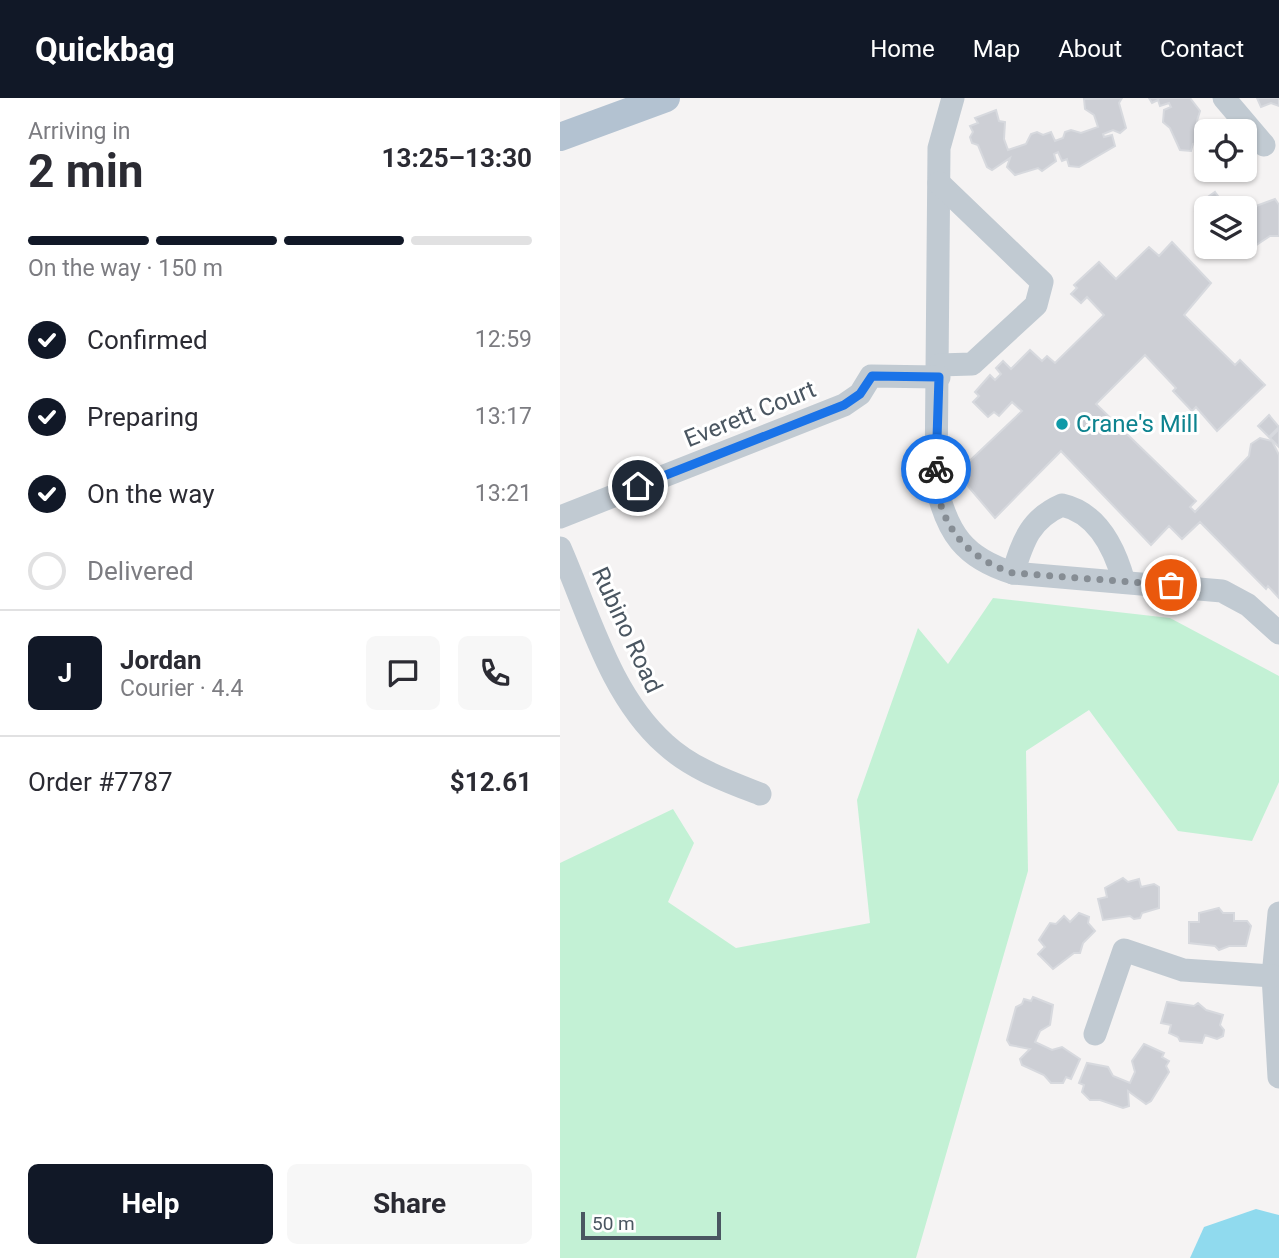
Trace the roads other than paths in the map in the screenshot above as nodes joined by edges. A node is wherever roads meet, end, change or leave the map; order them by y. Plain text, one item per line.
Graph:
1 (666, 98) edge
2 (953, 98) edge
3 (1224, 98) edge
4 (561, 134) edge
5 (1264, 145) dead end
6 (939, 183) junction
7 (939, 371) junction
8 (560, 517) edge
9 (560, 548) edge
10 (1013, 573) junction
11 (1124, 582) junction
12 (1279, 633) edge
13 (760, 794) dead end
14 (1279, 913) edge
15 (1273, 976) junction
16 (1096, 1034) dead end
17 (1279, 1077) edge

1 - 4 main road
2 - 6 street
3 - 5 street
6 - 7 street
6 - 7 street
7 - 8 street, Everett Court
7 - 10 street
9 - 13 street, Rubino Road
10 - 11 street
10 - 11 street
11 - 12 street
14 - 15 street
15 - 16 street
15 - 17 street

